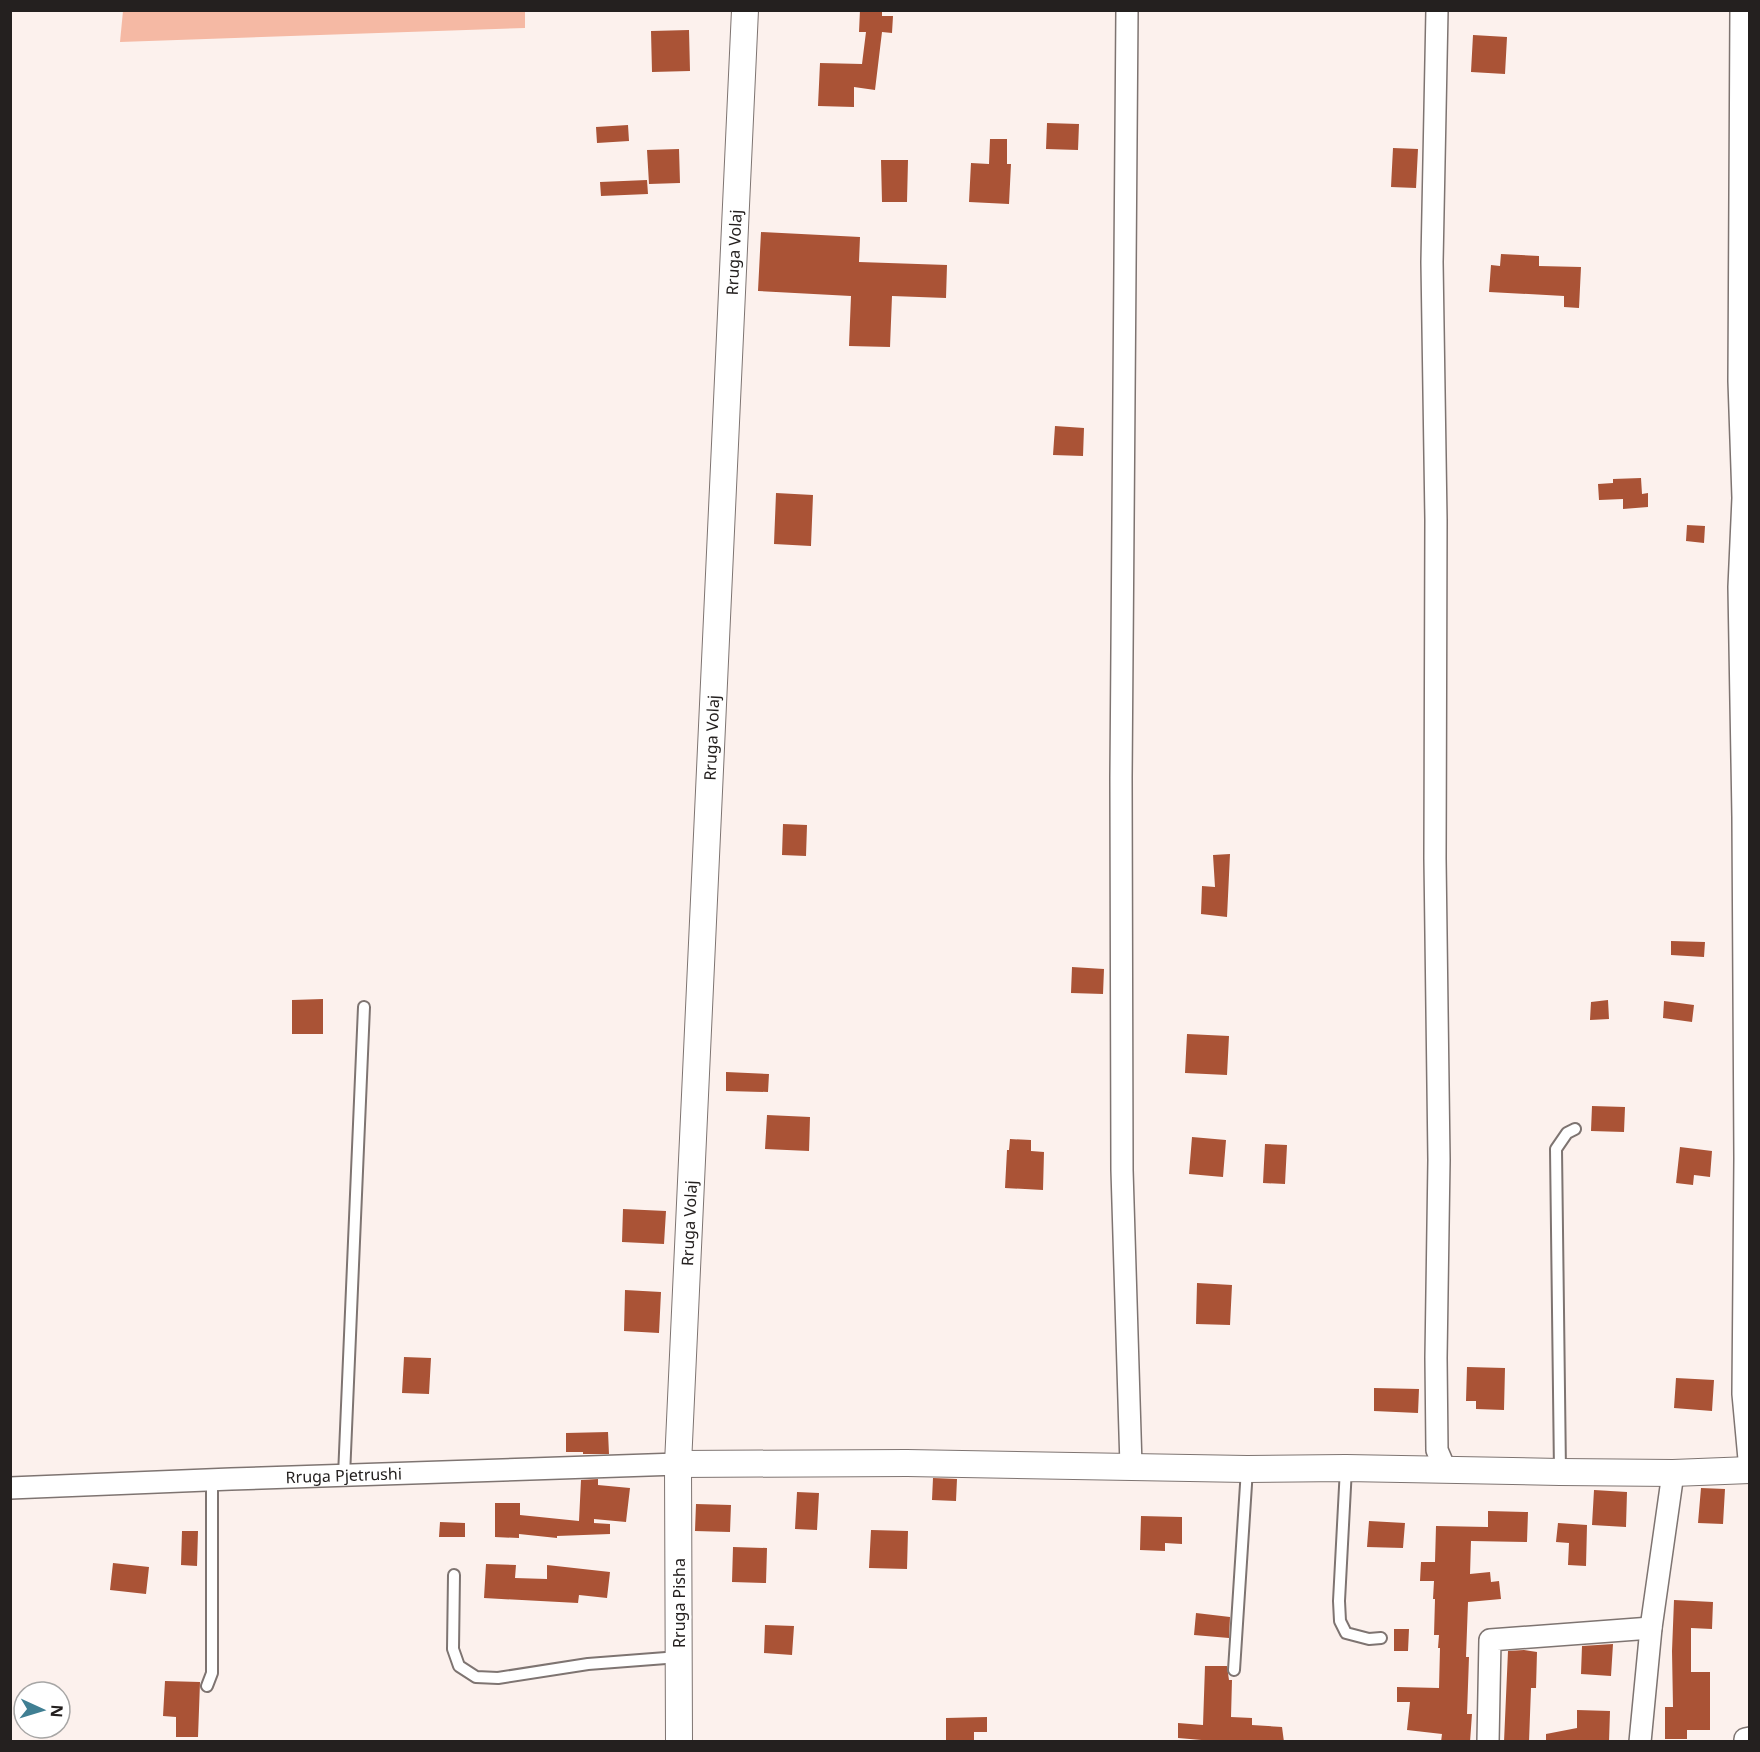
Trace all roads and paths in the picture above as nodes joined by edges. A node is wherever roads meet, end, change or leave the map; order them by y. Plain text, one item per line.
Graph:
1 (746, 10) edge
2 (1127, 10) edge
3 (1437, 10) edge
4 (1741, 10) edge
5 (1745, 568) edge
6 (1745, 677) edge
7 (364, 1007) dead end
8 (1747, 1070) edge
9 (1575, 1129) dead end
10 (678, 1464) junction
11 (1131, 1466) junction
12 (1346, 1468) junction
13 (1247, 1469) junction
14 (1445, 1469) junction
15 (1749, 1470) edge
16 (1560, 1472) junction
17 (1673, 1473) junction
18 (345, 1476) junction
19 (212, 1479) junction
20 (10, 1488) edge
21 (454, 1575) dead end
22 (1651, 1628) junction
23 (1381, 1638) dead end
24 (679, 1657) junction
25 (1234, 1670) dead end
26 (207, 1686) dead end
27 (1749, 1738) edge
28 (679, 1742) edge
29 (1488, 1742) edge
30 (1640, 1742) edge
31 (1745, 1742) edge

1 - 10 street, Rruga Volaj
2 - 11 street
3 - 14 street
4 - 5 street
5 - 6 street
6 - 8 street
7 - 18 lane
8 - 15 street
9 - 16 lane
10 - 11 street
10 - 18 street, Rruga Pjetrushi
10 - 24 street, Rruga Pisha
11 - 13 street
12 - 13 street
12 - 14 street
12 - 23 lane
13 - 25 lane
14 - 16 street
15 - 17 street
16 - 17 street
17 - 22 street
18 - 19 street, Rruga Pjetrushi
19 - 20 street, Rruga Pjetrushi
19 - 26 lane
21 - 24 lane
22 - 29 street
22 - 30 street
24 - 28 street, Rruga Pisha
27 - 31 street

